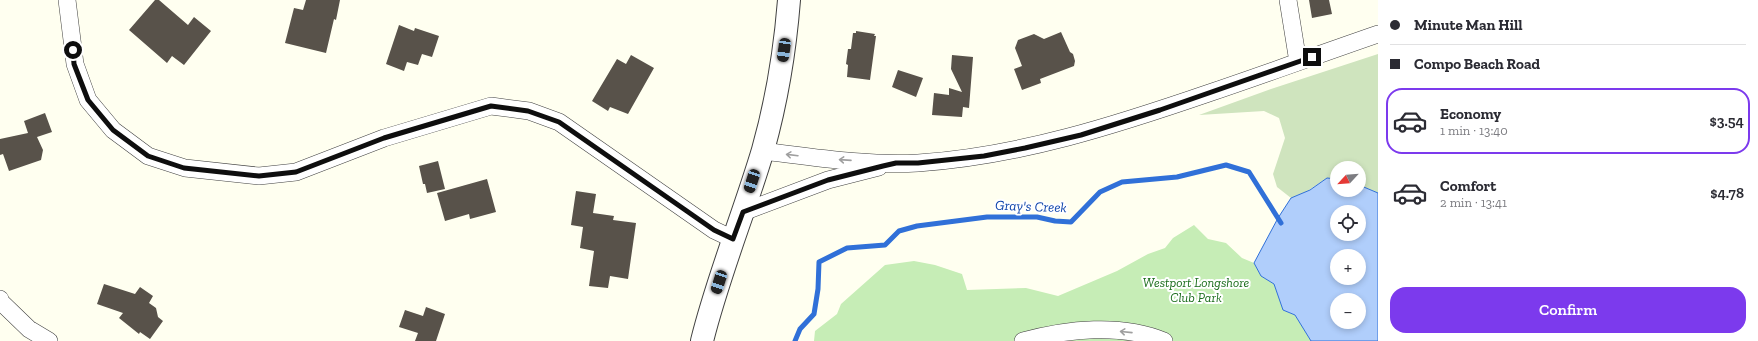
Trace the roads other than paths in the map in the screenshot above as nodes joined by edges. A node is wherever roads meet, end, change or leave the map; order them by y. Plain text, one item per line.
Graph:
1 (67, 0) edge
2 (789, 0) edge
3 (1288, 0) edge
4 (1378, 34) edge
5 (1298, 62) junction
6 (762, 151) junction
7 (896, 163) junction
8 (743, 212) junction
9 (733, 239) junction
10 (0, 299) edge
11 (49, 341) edge
12 (702, 341) edge
13 (1023, 341) edge
14 (1164, 341) edge

1 - 9 street
2 - 6 street
3 - 5 street
4 - 5 street
5 - 7 street
7 -> 6 street
6 - 8 street
7 - 8 street
8 - 9 street
9 - 12 street
10 - 11 street
14 -> 13 street

